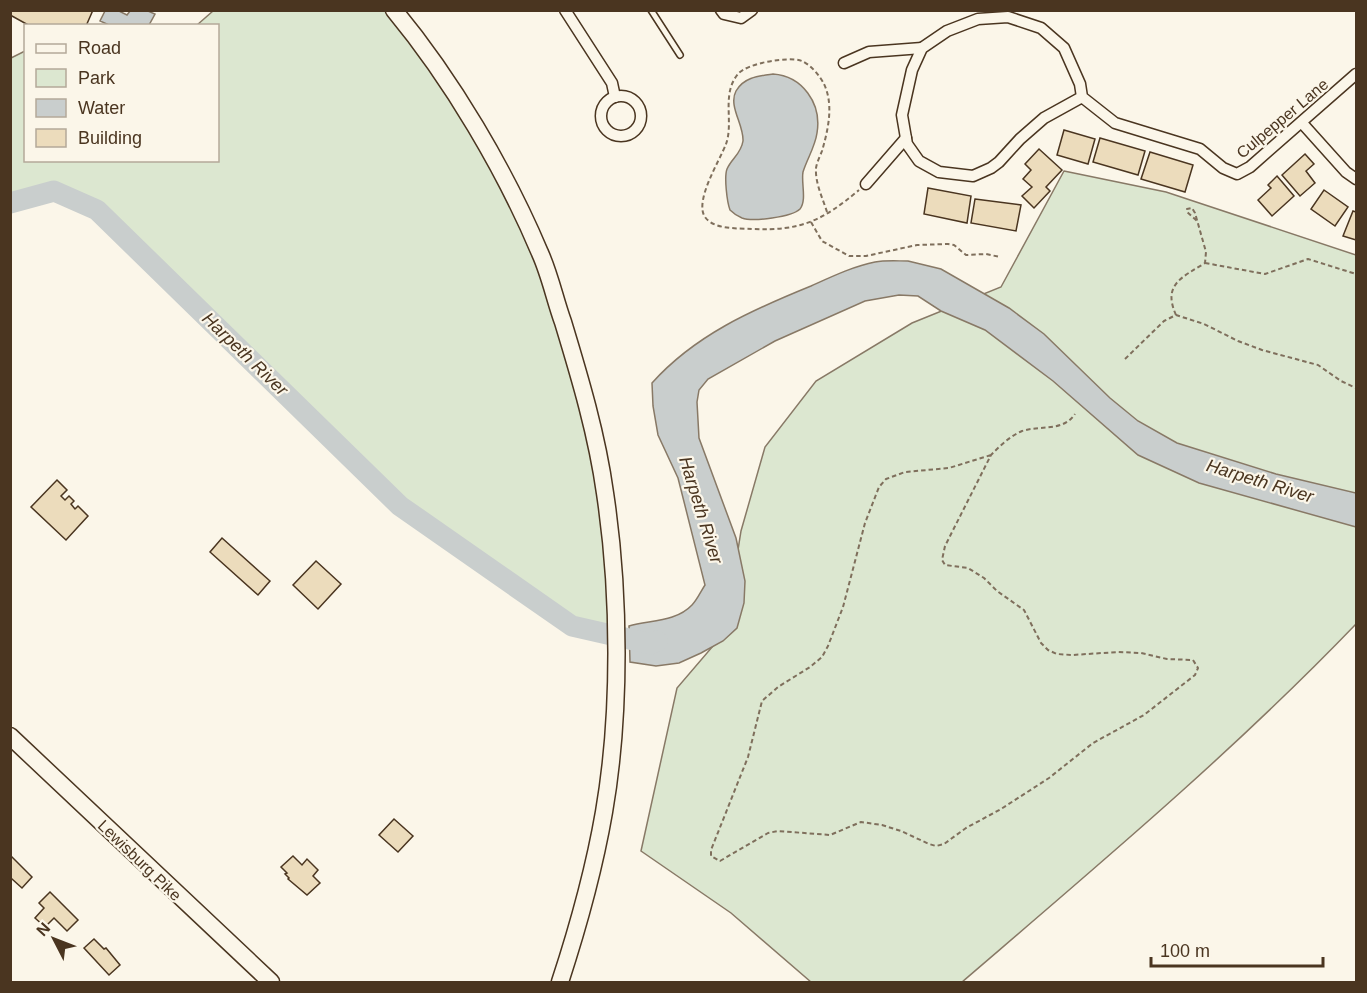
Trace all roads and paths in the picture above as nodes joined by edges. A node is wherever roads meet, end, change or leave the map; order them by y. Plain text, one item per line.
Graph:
1 (394, 10) edge
2 (565, 10) edge
3 (651, 10) edge
4 (721, 10) edge
5 (752, 10) edge
6 (922, 48) junction
7 (680, 55) dead end
8 (844, 63) dead end
9 (1356, 74) edge
10 (615, 97) dead end
11 (1082, 97) junction
12 (1302, 123) junction
13 (906, 138) junction
14 (1356, 179) edge
15 (866, 184) joint
16 (828, 212) junction
17 (1197, 221) dead end
18 (811, 222) junction
19 (1000, 257) dead end
20 (1205, 263) junction
21 (1356, 274) edge
22 (1176, 315) junction
23 (1125, 359) dead end
24 (1356, 388) edge
25 (1076, 414) dead end
26 (991, 455) junction
27 (10, 736) edge
28 (271, 982) edge
29 (560, 982) edge

1 - 29 main road
2 - 10 street
3 - 7 lane
4 - 5 street
6 - 8 street
6 - 11 street
6 - 13 street
9 - 12 street, Culpepper Lane
11 - 12 street, Culpepper Lane
11 - 13 street
12 - 14 street
13 - 15 street
15 - 16 path
16 - 18 path
16 - 18 path
17 - 20 path
18 - 19 path
20 - 21 path
20 - 22 path
22 - 23 path
22 - 24 path
25 - 26 path
26 - 26 path
27 - 28 main road, Lewisburg Pike

